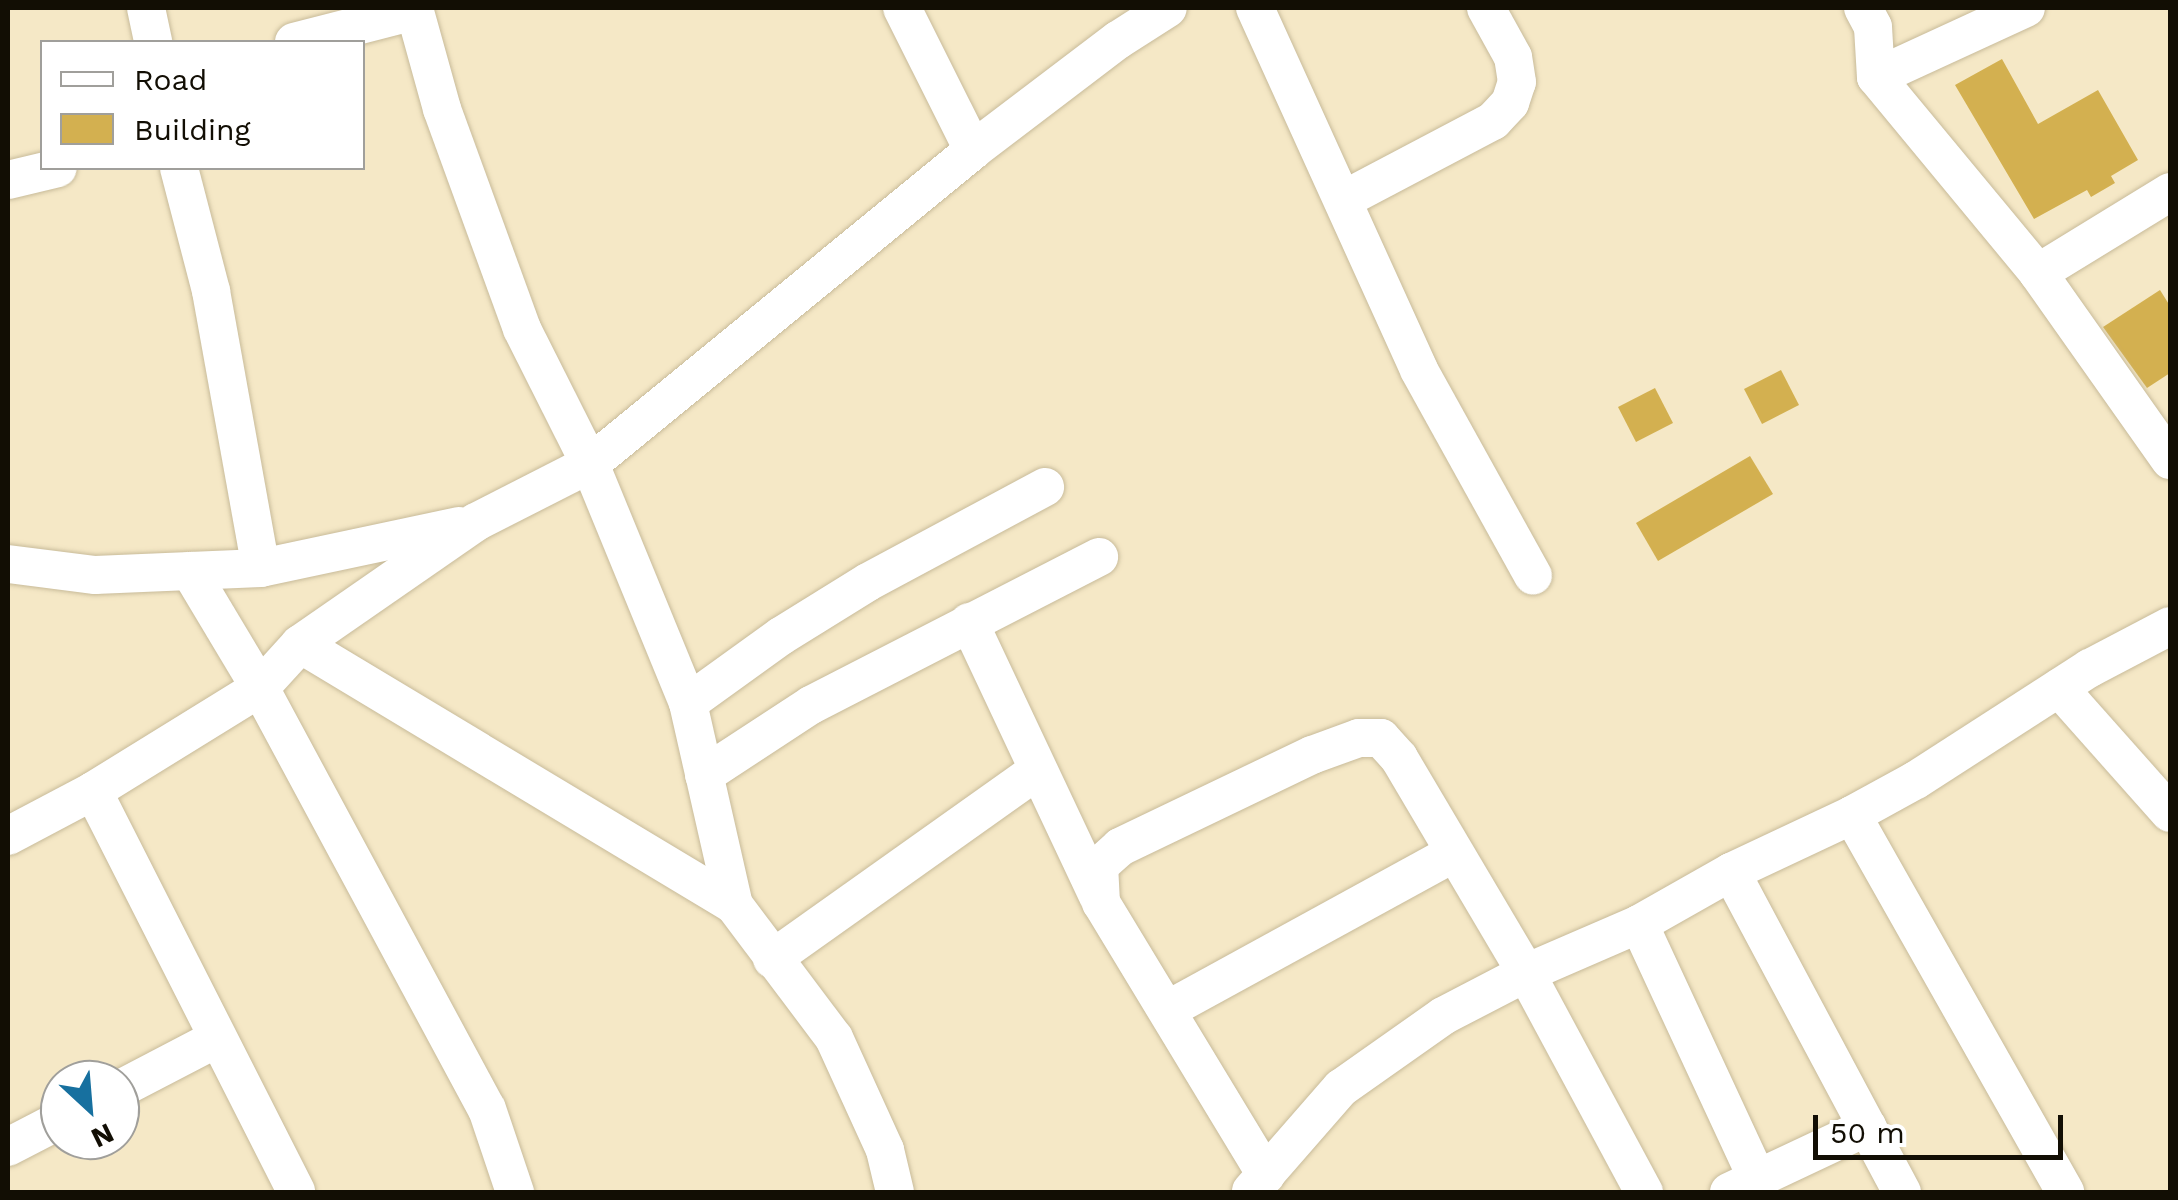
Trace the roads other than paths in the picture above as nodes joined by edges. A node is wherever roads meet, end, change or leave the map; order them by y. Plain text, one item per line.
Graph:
1 (146, 8) edge
2 (902, 8) edge
3 (1168, 8) edge
4 (1255, 8) edge
5 (1486, 8) edge
6 (1863, 8) edge
7 (2026, 8) edge
8 (414, 9) edge
9 (1110, 24) edge
10 (153, 40) edge
11 (301, 40) edge
12 (1876, 77) junction
13 (973, 150) junction
14 (50, 170) edge
15 (180, 170) edge
16 (8, 180) edge
17 (2170, 192) edge
18 (1342, 200) junction
19 (2038, 273) junction
20 (2155, 403) edge
21 (2170, 460) edge
22 (590, 464) junction
23 (1045, 486) dead end
24 (476, 522) junction
25 (1099, 556) dead end
26 (8, 564) edge
27 (261, 568) junction
28 (190, 571) junction
29 (1533, 576) dead end
30 (969, 622) junction
31 (2170, 626) edge
32 (300, 644) junction
33 (260, 688) junction
34 (2059, 688) junction
35 (688, 704) junction
36 (1038, 770) junction
37 (704, 775) junction
38 (93, 792) junction
39 (2170, 813) edge
40 (1852, 816) junction
41 (8, 836) edge
42 (1452, 854) junction
43 (1731, 872) junction
44 (1101, 903) junction
45 (734, 906) junction
46 (1639, 924) junction
47 (772, 959) junction
48 (1526, 973) junction
49 (1168, 1009) junction
50 (218, 1038) junction
51 (140, 1079) edge
52 (1867, 1127) junction
53 (40, 1130) edge
54 (8, 1147) edge
55 (1258, 1184) edge
56 (1743, 1186) edge
57 (296, 1192) edge
58 (516, 1192) edge
59 (895, 1192) edge
60 (1644, 1192) edge
61 (1902, 1192) edge
62 (2065, 1192) edge

1 - 10 street
2 - 13 street
3 - 9 street
4 - 18 street
5 - 18 street
6 - 12 street
7 - 12 street
8 - 11 street
8 - 22 street
9 - 13 street
12 - 19 street
13 - 22 street
14 - 16 street
15 - 27 street
17 - 19 street
18 - 29 street
19 - 20 street
20 - 21 street
22 - 24 street
22 - 35 street
23 - 35 street
24 - 27 street
24 - 32 street
25 - 30 street
26 - 28 street
27 - 28 street
28 - 33 street
30 - 36 street
30 - 37 street
31 - 34 street
32 - 33 street
32 - 45 street
33 - 38 street
33 - 58 street
34 - 39 street
34 - 40 street
35 - 37 street
36 - 44 street
36 - 47 street
37 - 45 street
38 - 41 street
38 - 50 street
40 - 43 street
40 - 62 street
42 - 44 street
42 - 48 street
42 - 49 street
43 - 46 street
43 - 52 street
44 - 49 street
45 - 47 street
46 - 48 street
46 - 56 street
47 - 59 street
48 - 55 street
48 - 60 street
49 - 55 street
50 - 51 street
50 - 57 street
52 - 56 street
52 - 61 street
53 - 54 street

